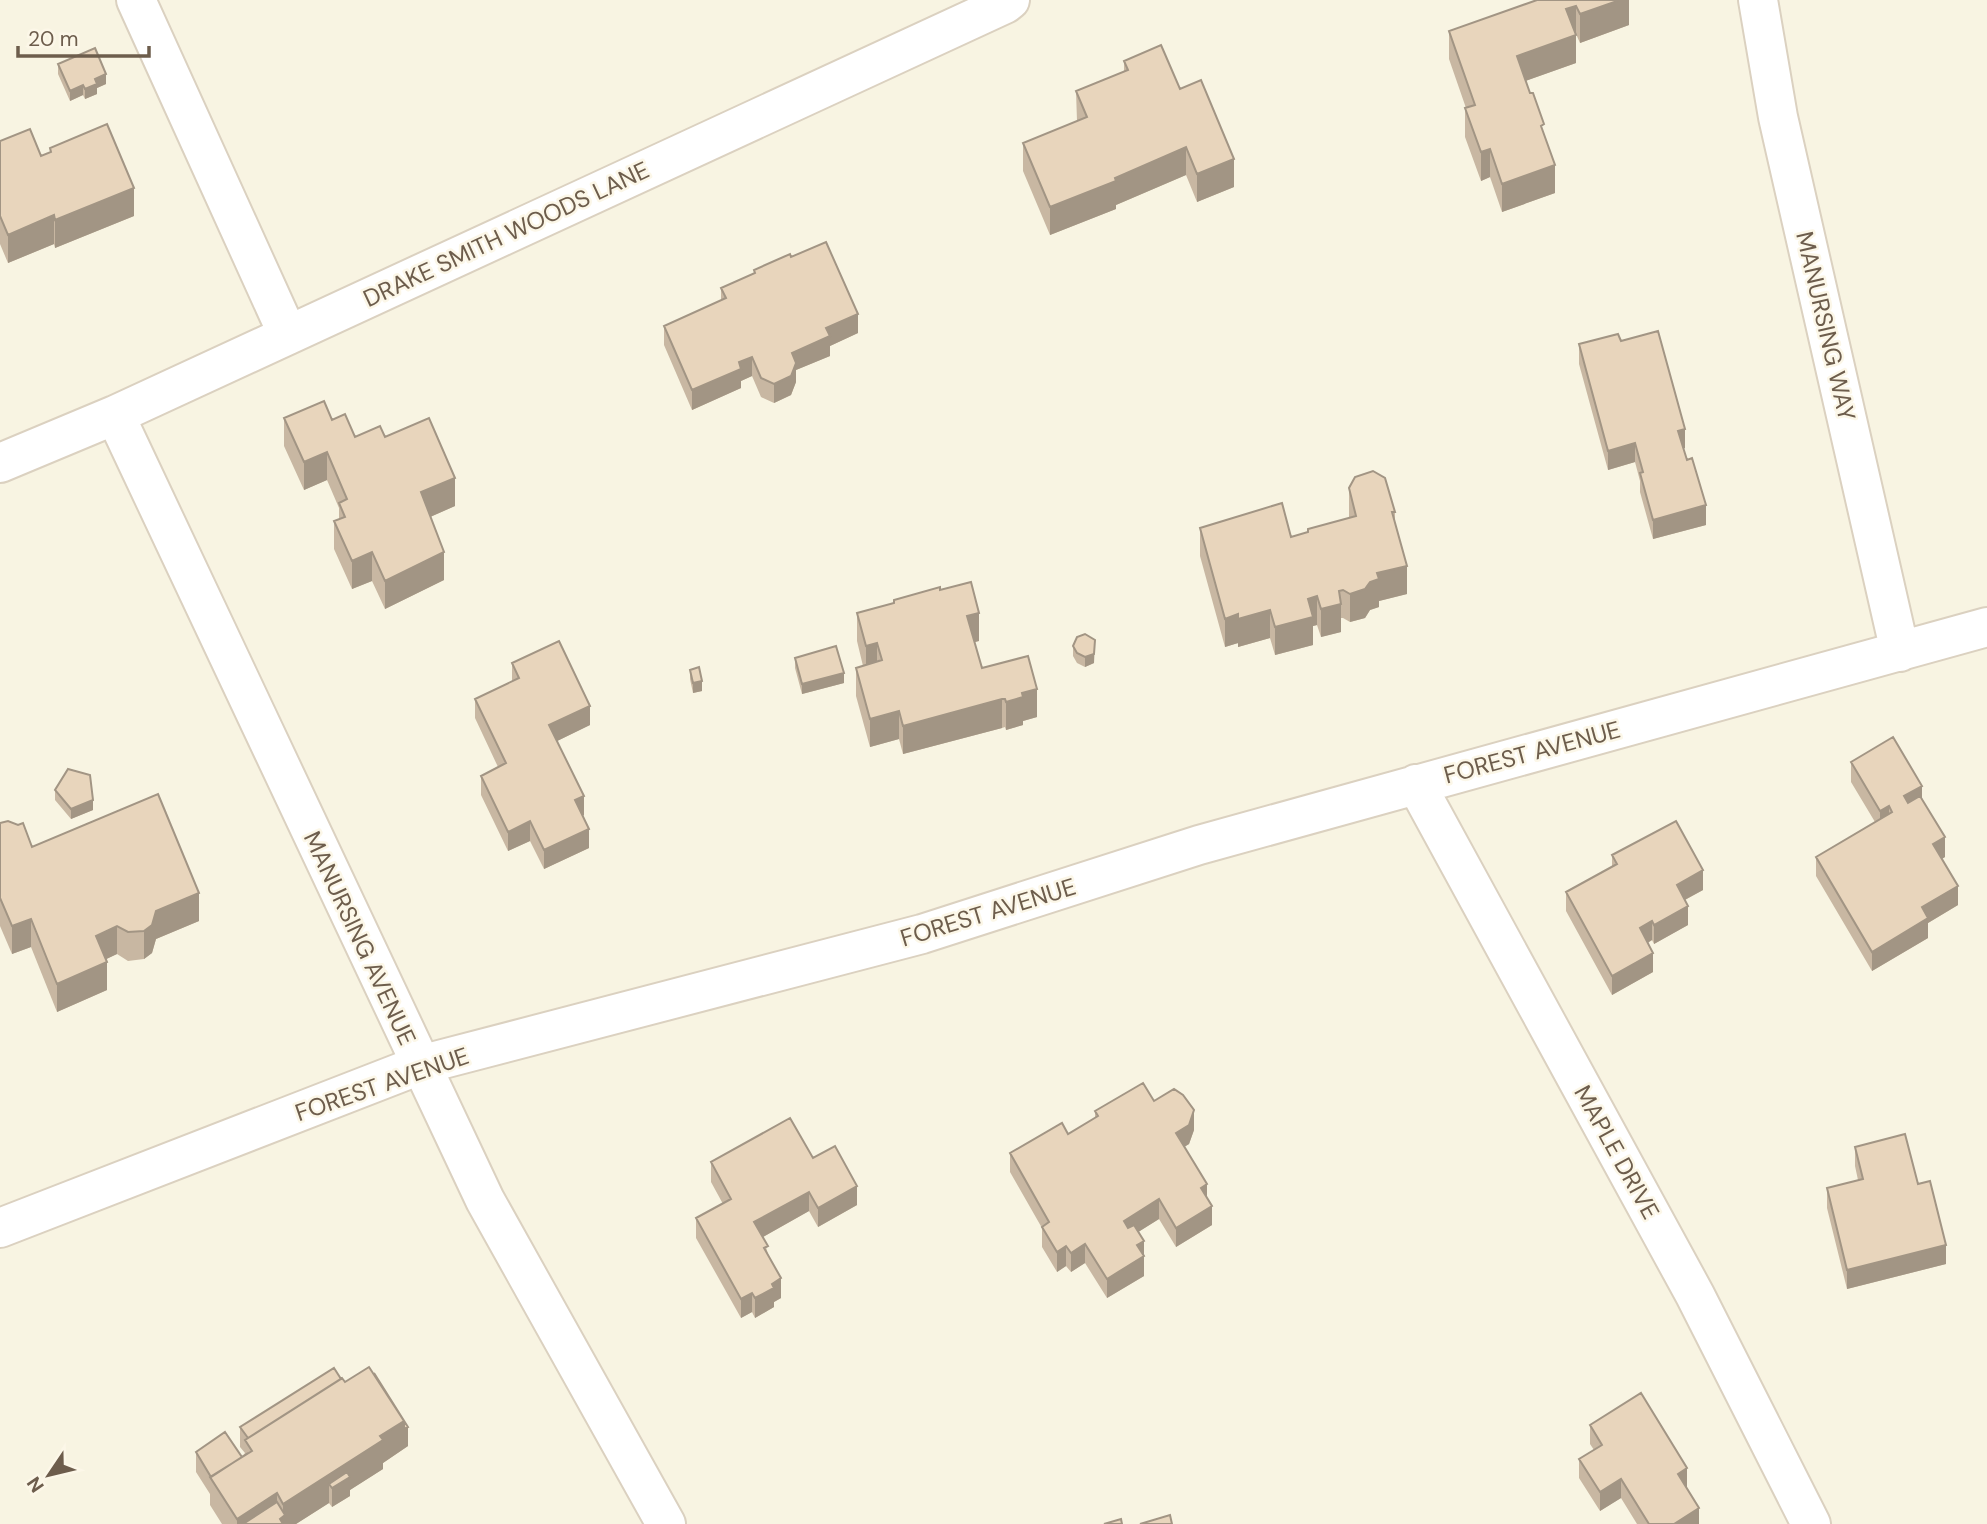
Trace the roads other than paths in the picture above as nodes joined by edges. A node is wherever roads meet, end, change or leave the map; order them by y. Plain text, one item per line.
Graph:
1 (136, 0) edge
2 (1010, 0) edge
3 (1769, 2) edge
4 (288, 335) junction
5 (115, 415) junction
6 (0, 463) edge
7 (1987, 627) edge
8 (1900, 652) junction
9 (1416, 783) junction
10 (420, 1065) junction
11 (0, 1228) edge
12 (666, 1524) edge
13 (1811, 1524) edge

1 - 4 street
2 - 4 street, DRAKE SMITH WOODS LANE
3 - 8 street, MANURSING WAY
4 - 5 street, DRAKE SMITH WOODS LANE
5 - 6 street, DRAKE SMITH WOODS LANE
5 - 10 street, MANURSING AVENUE
7 - 8 street, FOREST AVENUE
8 - 9 street, FOREST AVENUE
9 - 10 street, FOREST AVENUE
9 - 13 street, MAPLE DRIVE
10 - 11 street, FOREST AVENUE
10 - 12 street, MANURSING AVENUE

